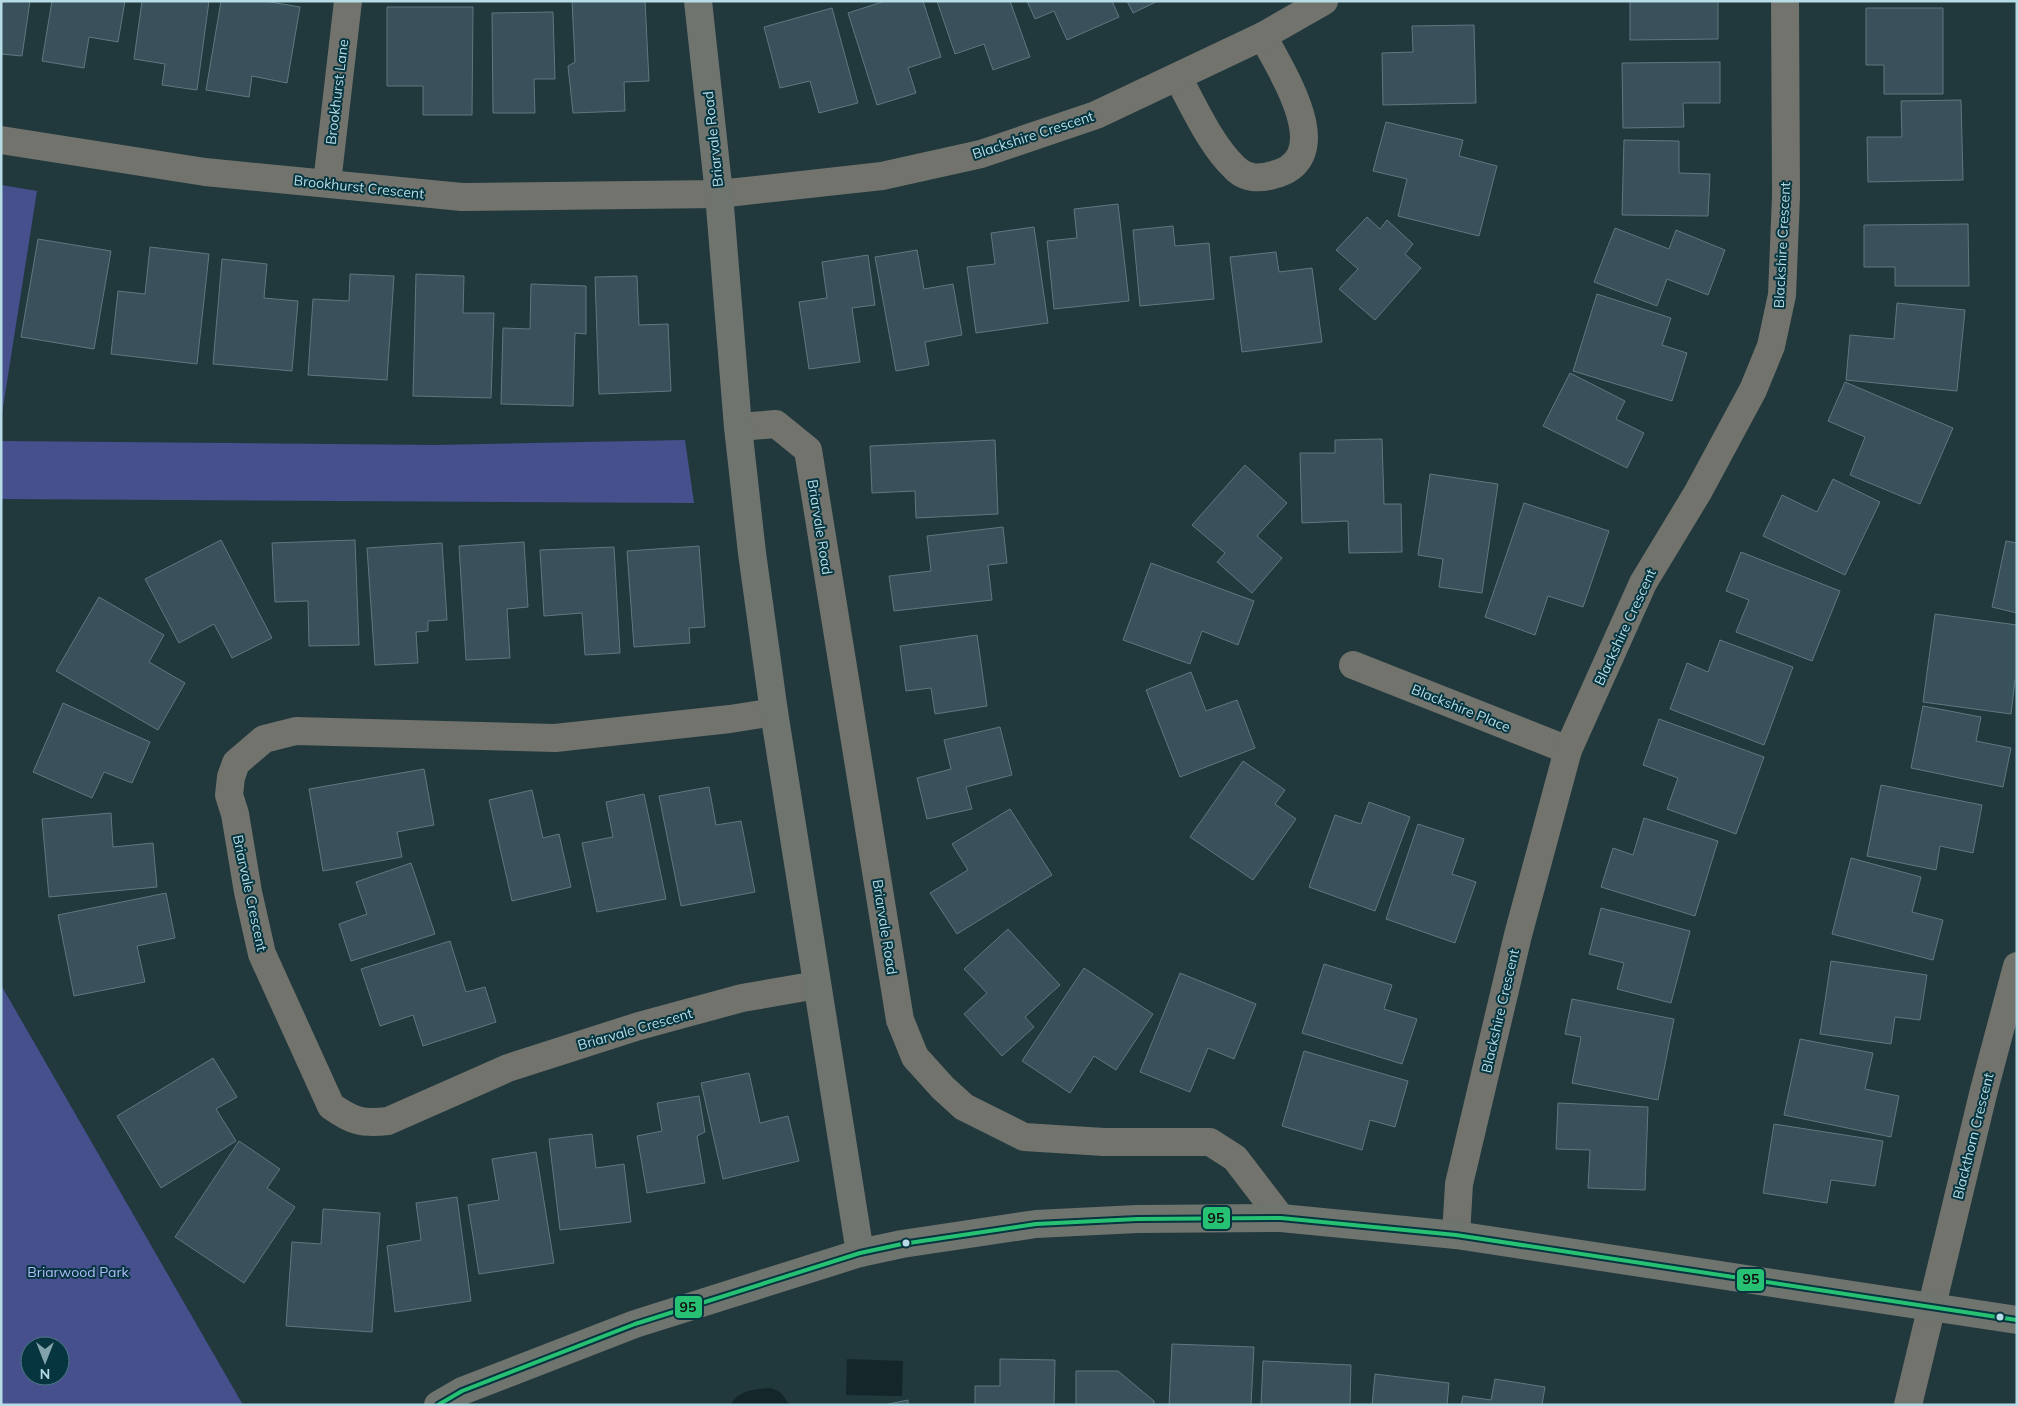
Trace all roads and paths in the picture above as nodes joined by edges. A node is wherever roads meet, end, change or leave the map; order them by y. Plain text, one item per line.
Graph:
1 (348, 1) edge
2 (698, 1) edge
3 (1324, 1) edge
4 (1786, 1) edge
5 (1263, 36) junction
6 (1178, 78) junction
7 (1, 140) edge
8 (327, 183) junction
9 (719, 194) junction
10 (738, 427) junction
11 (1353, 665) dead end
12 (774, 712) junction
13 (1568, 750) junction
14 (2017, 966) edge
15 (817, 985) junction
16 (1281, 1218) junction
17 (1456, 1235) junction
18 (860, 1253) junction
19 (1932, 1307) junction
20 (2017, 1320) edge
21 (438, 1405) edge
22 (1908, 1405) edge

1 - 8 street, Brookhurst Lane
2 - 9 street, Briarvale Road
3 - 5 street, Blackshire Crescent
4 - 13 street, Blackshire Crescent
5 - 6 street, Blackshire Crescent
5 - 6 street
6 - 9 street, Blackshire Crescent
7 - 8 street, Brookhurst Crescent
8 - 9 street, Brookhurst Crescent
9 - 10 street, Briarvale Road
10 - 12 street, Briarvale Road
10 - 16 street, Briarvale Road
11 - 13 street, Blackshire Place
12 - 15 street, Briarvale Road
12 - 15 street, Briarvale Crescent
13 - 17 street, Blackshire Crescent
14 - 19 street, Blackthorn Crescent
15 - 18 street, Briarvale Road
16 - 17 street
16 - 18 street
17 - 19 street
18 - 21 street
19 - 20 street
19 - 22 street, Blackthorn Crescent

